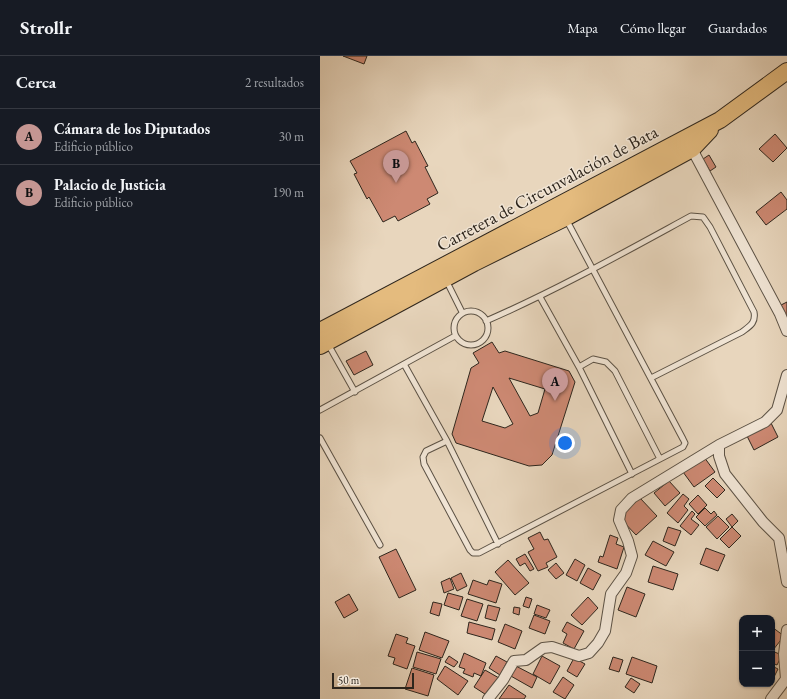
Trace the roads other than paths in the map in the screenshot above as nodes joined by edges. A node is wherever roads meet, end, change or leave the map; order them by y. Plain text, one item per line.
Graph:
1 (787, 71) edge
2 (720, 120) junction
3 (692, 149) junction
4 (562, 211) junction
5 (594, 270) junction
6 (442, 274) junction
7 (540, 297) junction
8 (462, 312) junction
9 (486, 320) junction
10 (787, 331) edge
11 (455, 336) junction
12 (322, 340) edge
13 (404, 364) junction
14 (579, 367) junction
15 (787, 375) edge
16 (651, 378) junction
17 (355, 392) junction
18 (320, 410) edge
19 (320, 438) edge
20 (447, 442) junction
21 (719, 445) junction
22 (660, 459) junction
23 (632, 474) junction
24 (783, 537) edge
25 (498, 544) junction
26 (380, 545) dead end
27 (787, 582) edge
28 (787, 630) edge
29 (488, 699) edge
30 (771, 699) edge

1 - 2 main road, Carretera de Circunvalación de Bata
2 - 3 main road, Carretera de Circunvalación de Bata
2 - 4 main road, Carretera de Circunvalación de Bata
3 - 4 main road, Carretera de Circunvalación de Bata
3 - 10 street
4 - 5 lane
4 - 6 main road, Carretera de Circunvalación de Bata
5 - 7 lane
5 - 16 lane
5 - 16 lane
6 - 8 lane
6 - 12 main road, Carretera de Circunvalación de Bata
7 - 9 lane
7 - 14 lane
8 - 9 lane
8 - 11 lane
9 - 11 lane
11 - 13 lane
12 - 17 lane
13 - 17 lane
13 - 20 lane
14 - 22 lane
14 - 23 lane
15 - 21 street
16 - 22 lane
17 - 18 lane
19 - 26 lane
20 - 25 lane
20 - 25 lane
21 - 24 street
21 - 29 street
22 - 23 lane
23 - 25 lane
24 - 27 street
28 - 30 street

